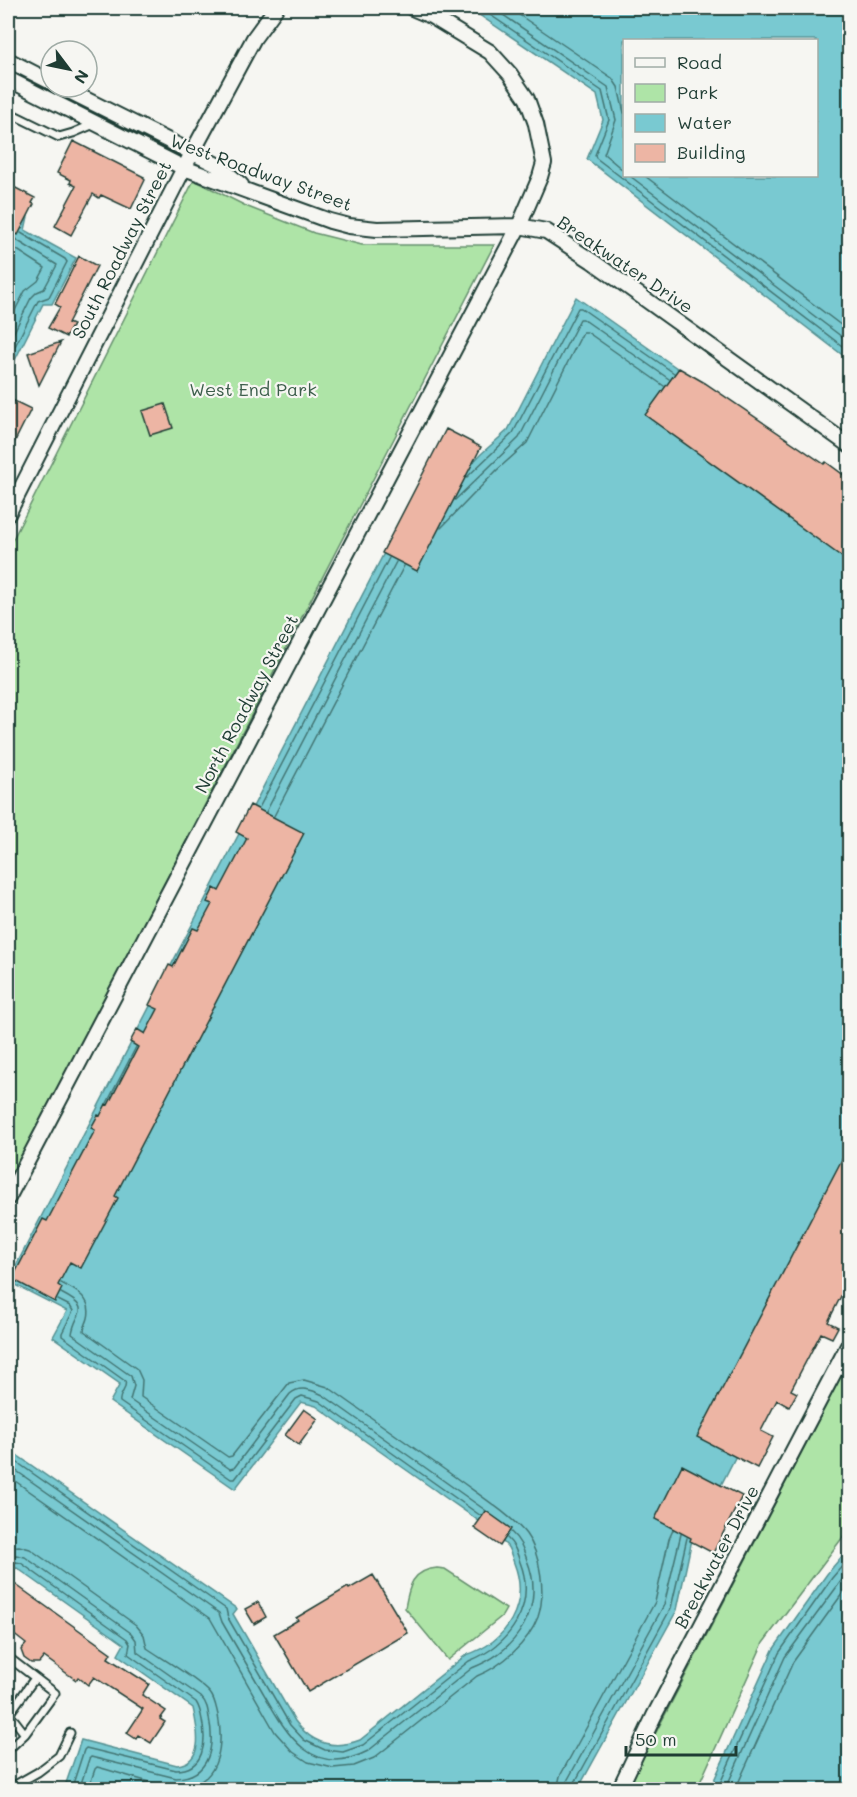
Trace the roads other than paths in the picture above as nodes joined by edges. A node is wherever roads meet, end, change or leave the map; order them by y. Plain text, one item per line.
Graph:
1 (276, 8) edge
2 (412, 8) edge
3 (8, 60) edge
4 (39, 76) edge
5 (8, 79) edge
6 (85, 99) edge
7 (8, 112) edge
8 (96, 123) junction
9 (192, 153) junction
10 (184, 168) junction
11 (250, 192) junction
12 (519, 226) junction
13 (849, 446) edge
14 (8, 514) edge
15 (8, 1198) edge
16 (849, 1342) edge
17 (8, 1657) edge
18 (35, 1678) junction
19 (8, 1714) edge
20 (70, 1733) dead end
21 (26, 1734) junction
22 (8, 1750) edge
23 (8, 1789) edge
24 (619, 1790) edge

1 - 9 street, South Roadway Street
2 - 12 street
3 - 4 street
5 - 8 street, West Roadway Street
6 - 9 street
7 - 8 lane
8 - 10 street, West Roadway Street
9 - 10 street, South Roadway Street
9 - 11 street
10 - 11 street, West Roadway Street
10 - 14 street, South Roadway Street
11 - 12 street, West Roadway Street
12 - 13 street, Breakwater Drive
12 - 15 street, North Roadway Street
16 - 24 street, Breakwater Drive
17 - 18 lane
18 - 19 lane
18 - 21 lane
19 - 21 lane
20 - 23 lane
21 - 22 lane

